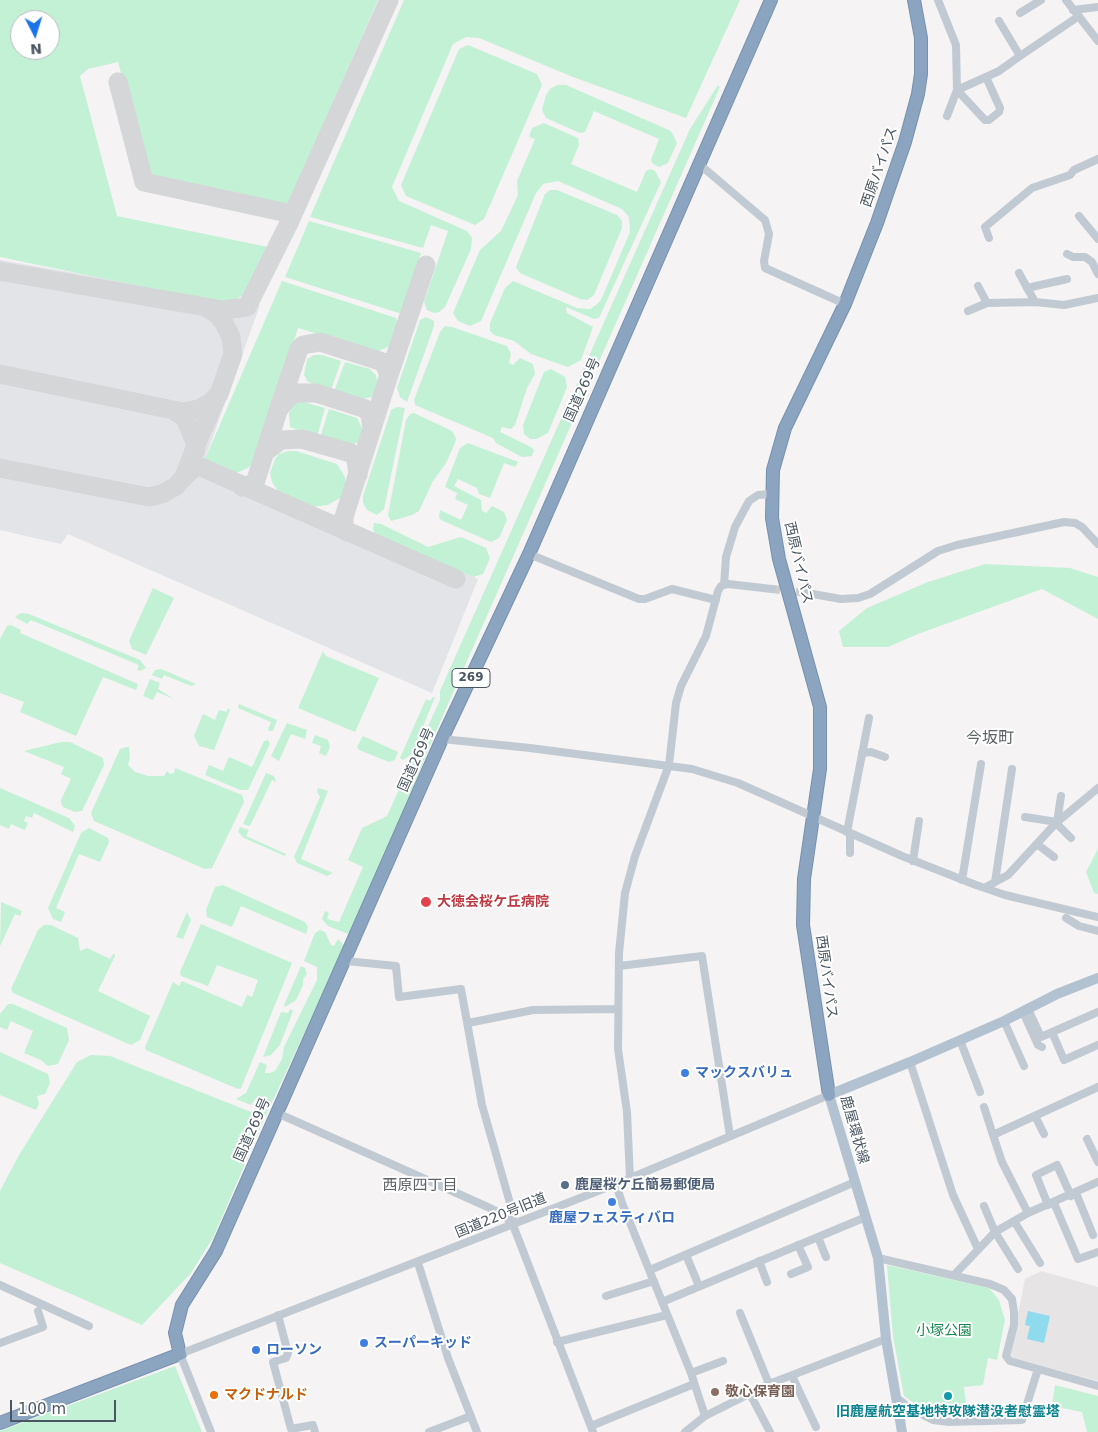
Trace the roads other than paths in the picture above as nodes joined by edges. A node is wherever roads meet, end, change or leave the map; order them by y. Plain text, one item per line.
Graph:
1 (771, 0) edge
2 (914, 0) edge
3 (938, 0) edge
4 (1041, 0) edge
5 (1066, 0) edge
6 (1098, 7) edge
7 (1020, 13) dead end
8 (1076, 13) junction
9 (999, 21) dead end
10 (1098, 41) edge
11 (1020, 56) junction
12 (986, 77) junction
13 (957, 90) junction
14 (946, 116) dead end
15 (1098, 160) edge
16 (699, 164) junction
17 (1078, 216) dead end
18 (989, 238) dead end
19 (1098, 239) edge
20 (1068, 254) dead end
21 (1019, 273) dead end
22 (1098, 274) edge
23 (1066, 279) dead end
24 (978, 286) dead end
25 (1027, 288) junction
26 (1098, 298) edge
27 (1035, 302) junction
28 (987, 303) junction
29 (845, 304) junction
30 (968, 311) dead end
31 (771, 494) junction
32 (1098, 544) edge
33 (529, 554) junction
34 (724, 585) junction
35 (772, 589) tunnel mouth
36 (807, 593) tunnel mouth
37 (716, 600) junction
38 (869, 718) dead end
39 (442, 739) junction
40 (862, 753) junction
41 (885, 757) dead end
42 (981, 764) dead end
43 (669, 765) junction
44 (1012, 769) dead end
45 (1098, 788) edge
46 (1061, 796) dead end
47 (812, 817) junction
48 (1025, 817) dead end
49 (919, 821) dead end
50 (1056, 823) junction
51 (848, 833) junction
52 (1071, 838) dead end
53 (1037, 844) junction
54 (850, 853) dead end
55 (1054, 857) dead end
56 (913, 861) junction
57 (962, 880) junction
58 (995, 882) junction
59 (986, 887) junction
60 (1098, 917) edge
61 (1066, 918) dead end
62 (1098, 931) edge
63 (346, 961) junction
64 (619, 966) junction
65 (1098, 978) edge
66 (618, 1008) junction
67 (1025, 1010) junction
68 (1098, 1012) edge
69 (1004, 1021) junction
70 (468, 1023) junction
71 (1052, 1032) junction
72 (960, 1040) junction
73 (1098, 1045) edge
74 (1042, 1047) dead end
75 (910, 1062) junction
76 (1024, 1066) dead end
77 (1098, 1087) edge
78 (980, 1092) dead end
79 (828, 1095) junction
80 (984, 1107) dead end
81 (277, 1113) junction
82 (1035, 1116) junction
83 (1044, 1134) dead end
84 (730, 1136) junction
85 (993, 1136) junction
86 (1087, 1139) dead end
87 (1098, 1162) edge
88 (630, 1178) junction
89 (855, 1182) junction
90 (1098, 1182) edge
91 (616, 1184) junction
92 (1074, 1194) junction
93 (1051, 1204) junction
94 (984, 1206) dead end
95 (1028, 1213) junction
96 (866, 1217) junction
97 (1014, 1221) junction
98 (513, 1225) junction
99 (995, 1232) junction
100 (1093, 1235) dead end
101 (818, 1237) junction
102 (798, 1245) junction
103 (978, 1249) junction
104 (1098, 1252) edge
105 (686, 1255) junction
106 (826, 1257) dead end
107 (878, 1258) junction
108 (759, 1261) junction
109 (418, 1263) junction
110 (1040, 1263) dead end
111 (1018, 1269) dead end
112 (650, 1270) junction
113 (791, 1274) dead end
114 (954, 1275) junction
115 (654, 1280) junction
116 (767, 1282) dead end
117 (0, 1284) edge
118 (699, 1286) junction
119 (606, 1296) dead end
120 (662, 1302) junction
121 (38, 1311) dead end
122 (740, 1313) dead end
123 (278, 1315) junction
124 (667, 1315) junction
125 (89, 1326) dead end
126 (886, 1339) junction
127 (558, 1342) junction
128 (0, 1343) edge
129 (180, 1354) junction
130 (723, 1361) dead end
131 (1038, 1369) junction
132 (691, 1373) junction
133 (792, 1376) junction
134 (694, 1384) junction
135 (769, 1384) junction
136 (1098, 1386) edge
137 (750, 1394) junction
138 (896, 1397) junction
139 (471, 1416) junction
140 (705, 1416) junction
141 (0, 1423) edge
142 (816, 1427) dead end
143 (592, 1429) edge
144 (211, 1432) edge
145 (315, 1432) edge
146 (430, 1432) edge
147 (477, 1432) edge
148 (685, 1432) edge
149 (770, 1432) edge
150 (902, 1432) edge

1 - 16 highway, 国道269号 / 269
2 - 29 highway, 西原バイパス
3 - 13 street
4 - 7 street
5 - 8 street
6 - 8 street
8 - 10 street
8 - 11 street
9 - 11 street
11 - 12 street
12 - 13 street
12 - 13 street
13 - 14 street
15 - 18 street
16 - 29 street
16 - 33 highway, 国道269号 / 269
17 - 19 street
20 - 22 street
21 - 25 street
23 - 25 street
24 - 28 street
25 - 27 street
26 - 27 street
27 - 28 street
28 - 30 street
29 - 31 highway, 西原バイパス
31 - 34 street
31 - 47 highway, 西原バイパス
32 - 36 street
33 - 37 street
33 - 39 highway, 国道269号 / 269
34 - 35 street
34 - 37 street
37 - 43 street
38 - 40 street
39 - 43 street
39 - 63 highway, 国道269号 / 269
40 - 41 street
40 - 51 street
42 - 57 street
43 - 47 street
43 - 64 street
44 - 58 street
45 - 50 street
46 - 50 street
47 - 51 street
47 - 79 highway, 西原バイパス
48 - 50 street
49 - 56 street
50 - 52 street
50 - 53 street
51 - 54 street
51 - 56 street
53 - 55 street
53 - 58 street
56 - 57 street
57 - 59 street
58 - 59 street
59 - 60 street
61 - 62 street
63 - 70 street
63 - 81 highway, 国道269号 / 269
64 - 66 street
64 - 84 street
65 - 67 main road, 鹿屋環状線
66 - 70 street
66 - 88 street
67 - 69 main road, 鹿屋環状線
67 - 71 street
67 - 74 street
68 - 71 street
69 - 72 main road, 鹿屋環状線
69 - 76 street
70 - 98 street
71 - 73 street
72 - 75 main road, 鹿屋環状線
72 - 78 street
75 - 79 main road, 鹿屋環状線
75 - 103 street
77 - 82 street
79 - 84 street, 国道220号旧道
79 - 89 main road, 鹿屋環状線
80 - 85 street
81 - 98 street
81 - 129 highway, 国道269号 / 269
82 - 83 street
82 - 85 street
84 - 88 street, 国道220号旧道
85 - 95 street
86 - 87 street
88 - 91 street, 国道220号旧道
89 - 96 main road, 鹿屋環状線
89 - 105 street
90 - 92 street
91 - 98 street, 国道220号旧道
91 - 112 street
92 - 93 street
92 - 93 street
92 - 100 street
93 - 95 street
93 - 104 street
94 - 99 street
95 - 97 street
96 - 101 street
96 - 107 main road, 鹿屋環状線
97 - 99 street
97 - 110 street
98 - 109 street, 国道220号旧道
98 - 127 street
99 - 103 street
99 - 111 street
101 - 102 street
101 - 106 street
102 - 108 street
102 - 113 street
103 - 114 street
105 - 112 street
105 - 118 street
107 - 114 street
107 - 126 main road, 鹿屋環状線
108 - 116 street
108 - 118 street
109 - 123 street, 国道220号旧道
109 - 139 street
112 - 115 street
114 - 131 street
115 - 119 street
115 - 120 street
117 - 125 street
118 - 120 street
120 - 124 street
121 - 128 street
122 - 135 street
123 - 129 street, 国道220号旧道
123 - 145 street
124 - 127 street
124 - 132 street
126 - 133 street
126 - 138 main road, 鹿屋環状線
127 - 143 street
129 - 141 highway
129 - 144 street
130 - 132 street
131 - 136 street
131 - 138 street
132 - 134 street
133 - 135 street
133 - 142 street
134 - 140 street
134 - 143 street
135 - 137 street
137 - 140 street
137 - 149 street
138 - 150 main road, 鹿屋環状線
139 - 146 street
139 - 147 street
140 - 148 street

